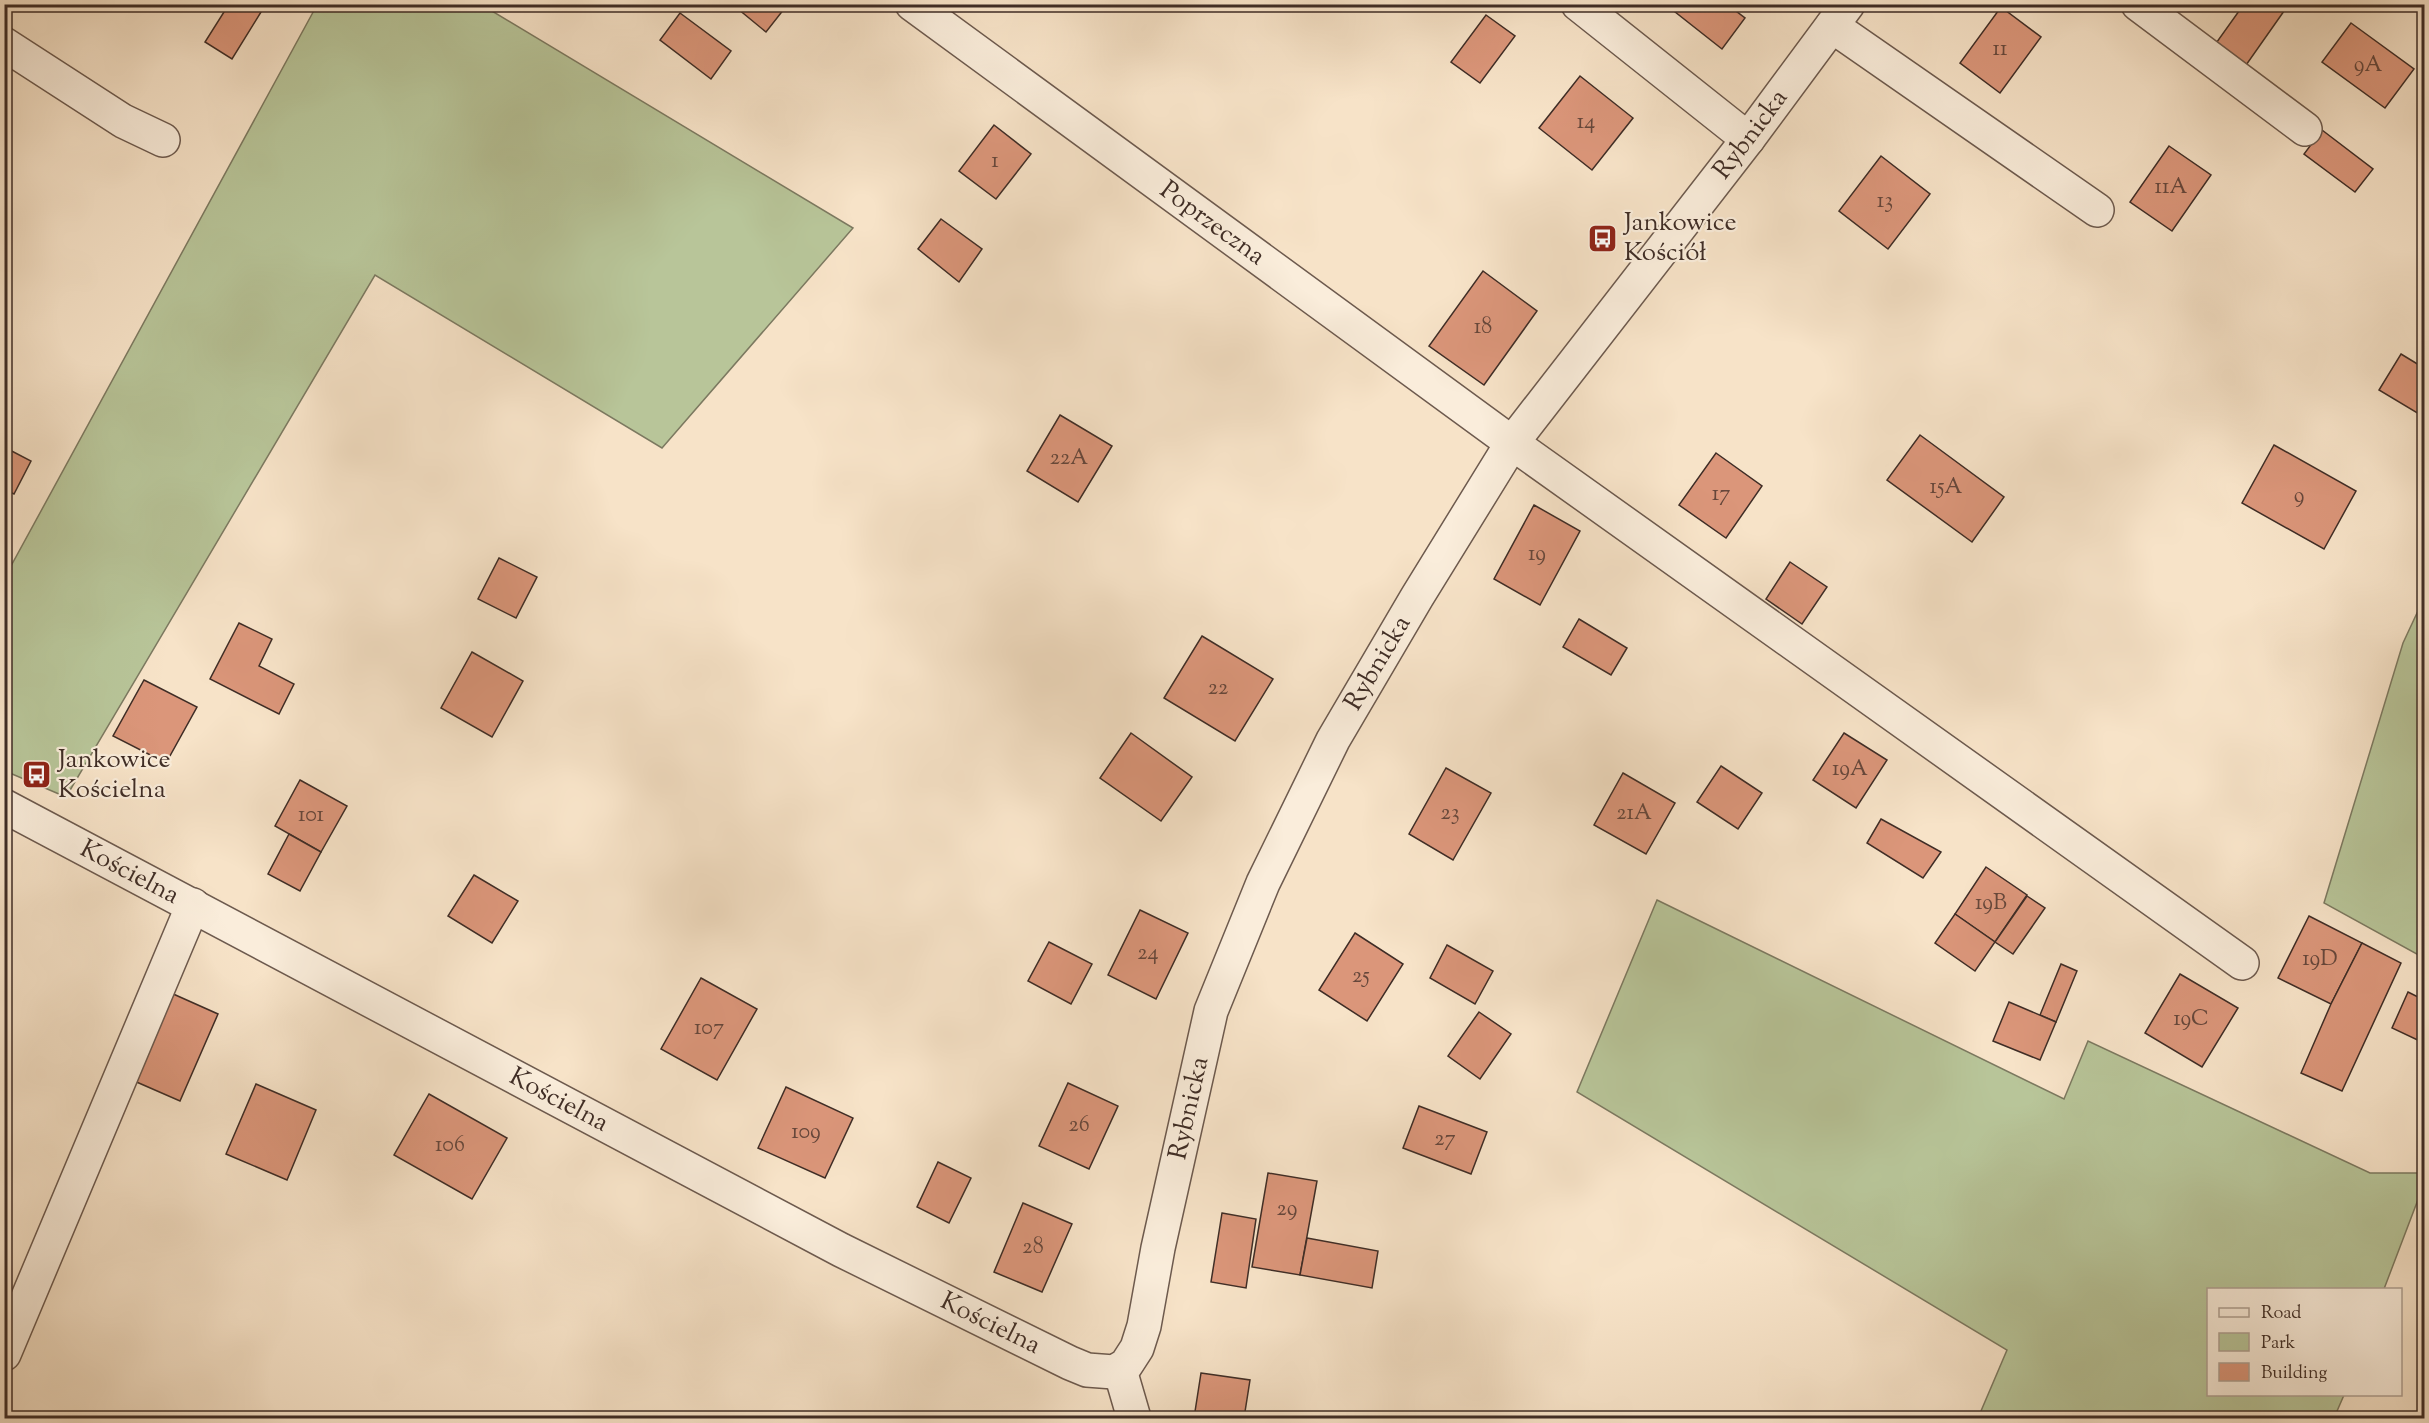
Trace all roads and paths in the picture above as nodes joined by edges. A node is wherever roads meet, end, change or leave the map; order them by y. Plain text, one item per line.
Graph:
1 (912, 4) edge
2 (1578, 4) edge
3 (2138, 4) edge
4 (1840, 15) edge
5 (4, 44) edge
6 (2305, 129) dead end
7 (1748, 139) junction
8 (163, 140) dead end
9 (2097, 210) dead end
10 (1512, 443) junction
11 (4, 806) edge
12 (193, 905) junction
13 (2242, 963) dead end
14 (4, 1354) edge
15 (1120, 1370) junction
16 (1134, 1419) edge

1 - 10 street, Poprzeczna
2 - 7 street
3 - 6 street
4 - 7 street, Rybnicka
4 - 9 street
5 - 8 street
7 - 10 street, Rybnicka
10 - 13 street, Poprzeczna
10 - 15 street, Rybnicka
11 - 12 street, Kościelna
12 - 14 street
12 - 15 street, Kościelna
15 - 16 street

